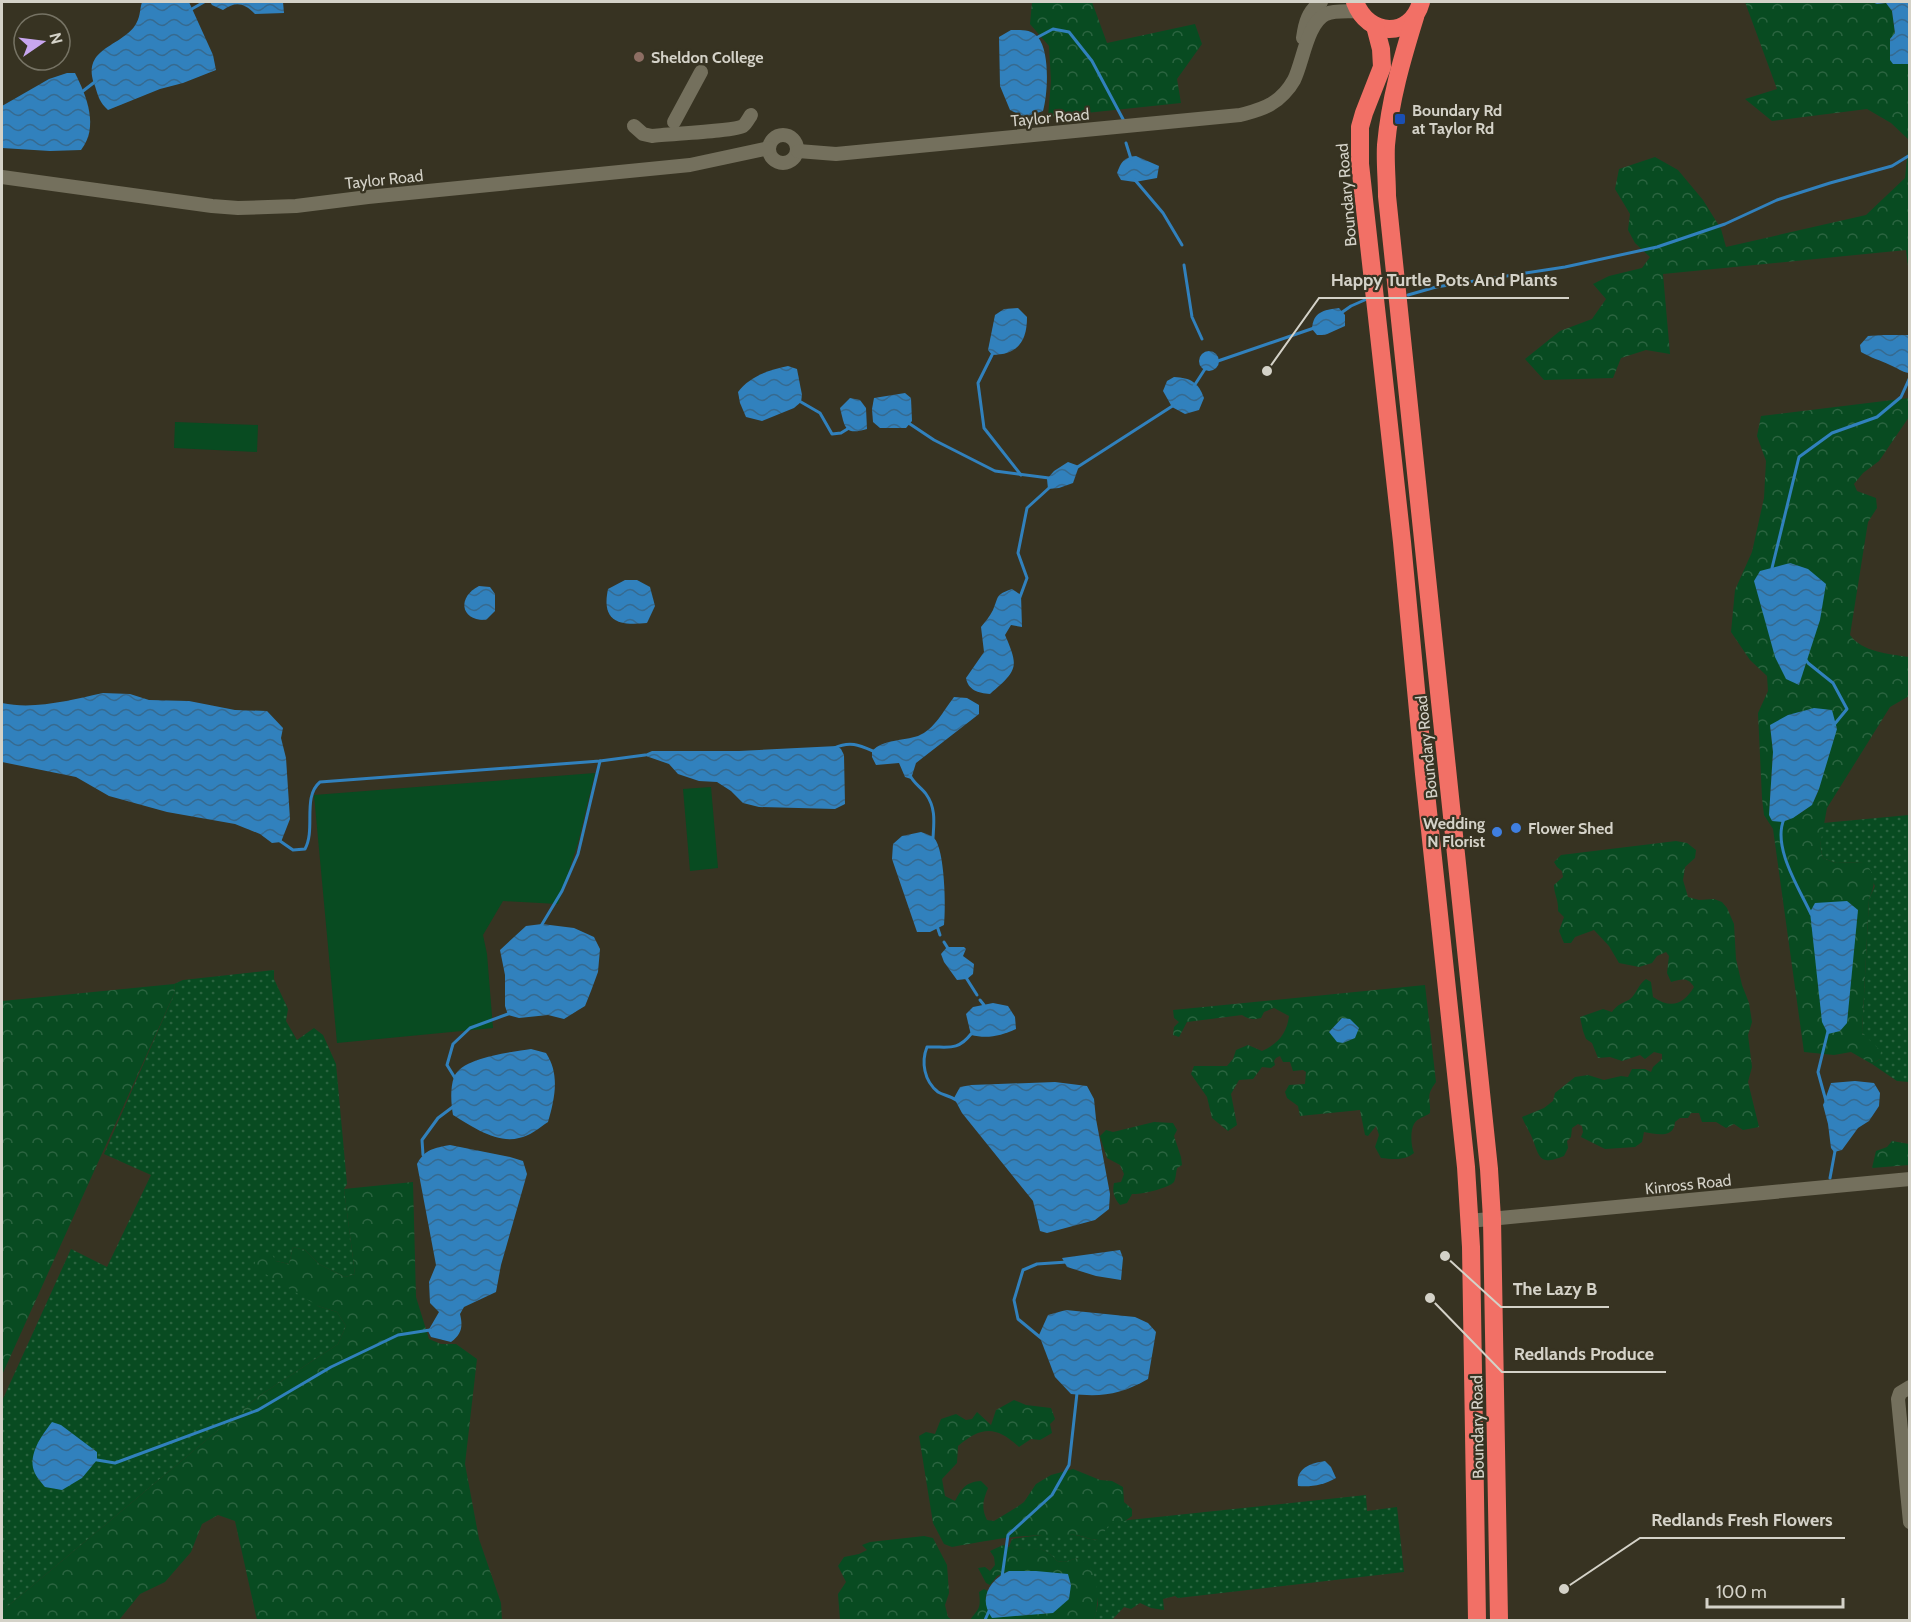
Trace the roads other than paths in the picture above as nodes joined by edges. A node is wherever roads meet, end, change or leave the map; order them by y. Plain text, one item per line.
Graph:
1 (1321, 2) edge
2 (1357, 6) edge
3 (1418, 9) edge
4 (1376, 26) junction
5 (701, 72) dead end
6 (1293, 81) junction
7 (751, 115) dead end
8 (674, 122) dead end
9 (634, 126) dead end
10 (769, 148) junction
11 (798, 151) junction
12 (2, 177) edge
13 (1910, 1179) edge
14 (1492, 1219) junction
15 (1469, 1221) junction
16 (1910, 1387) edge
17 (1910, 1522) edge
18 (1477, 1620) edge
19 (1499, 1620) edge

1 - 6 street, Taylor Road
2 - 4 highway
2 - 6 street, Taylor Road
3 - 4 highway
3 - 14 highway, Boundary Road
4 - 15 highway, Boundary Road
5 - 8 street
6 - 11 street, Taylor Road
7 - 9 street
10 - 11 street
10 - 11 street
10 - 12 street, Taylor Road
13 - 14 street, Kinross Road
14 - 15 street, Kinross Road
14 - 19 highway, Boundary Road
15 - 18 highway, Boundary Road
16 - 17 street

